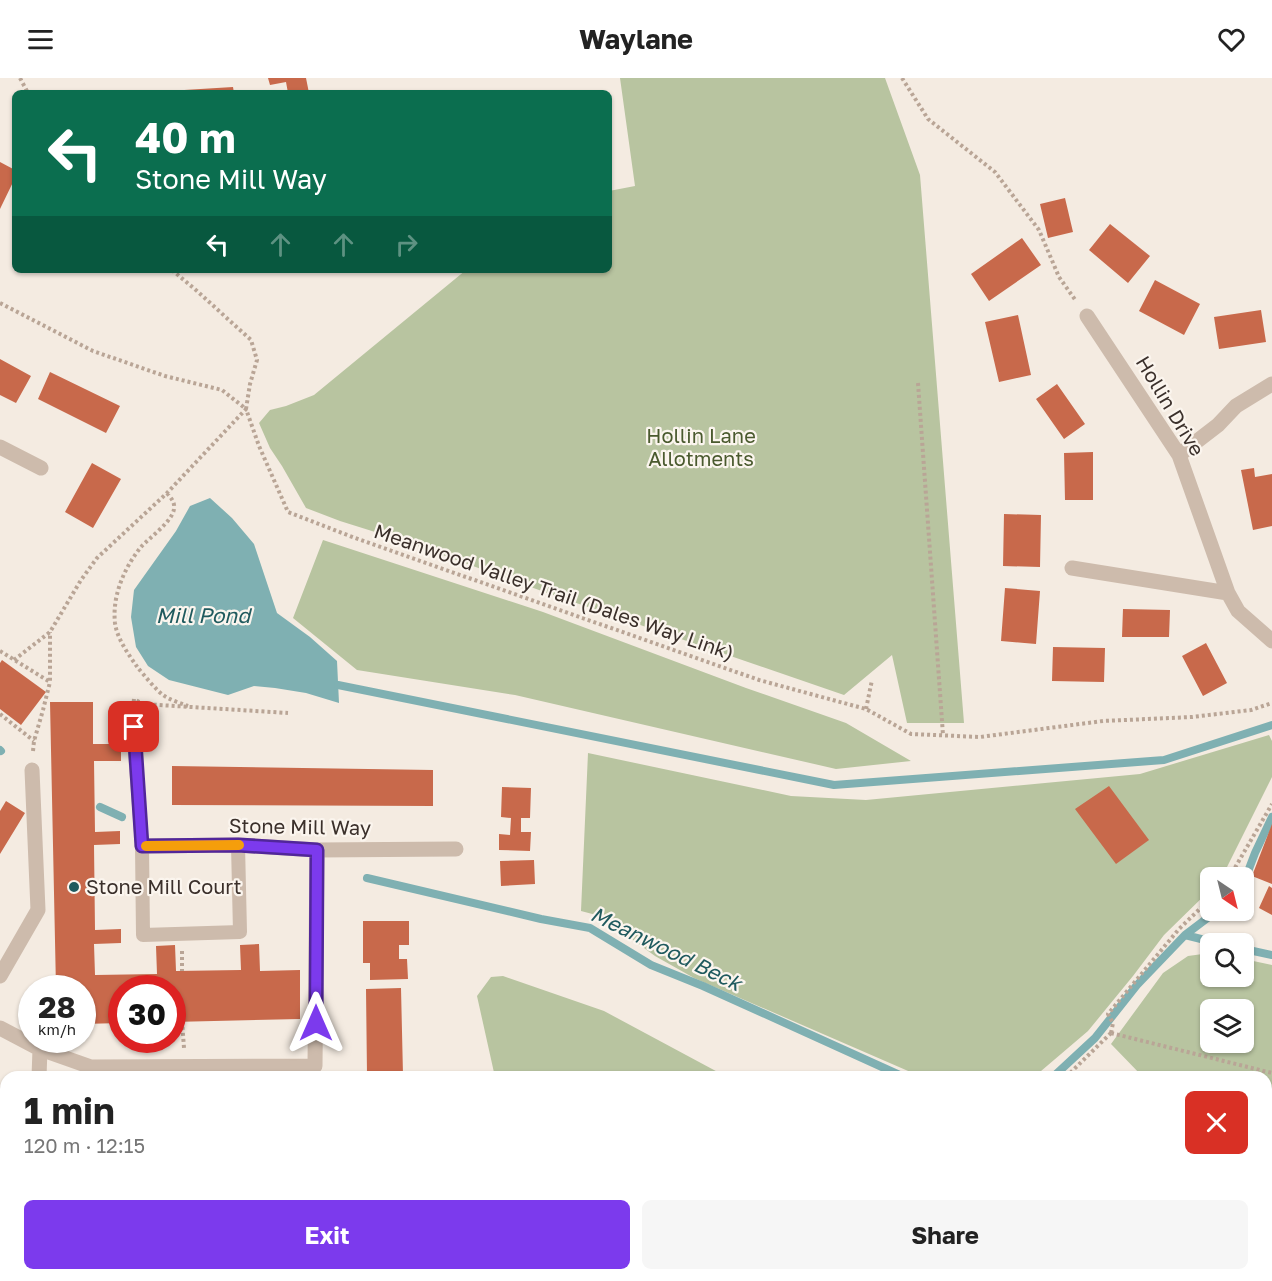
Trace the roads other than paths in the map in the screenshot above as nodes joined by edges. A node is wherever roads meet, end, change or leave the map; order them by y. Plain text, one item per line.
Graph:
1 (1087, 316) road end
2 (1272, 384) edge
3 (0, 447) edge
4 (1179, 455) junction
5 (41, 468) dead end
6 (1072, 568) dead end
7 (1228, 593) junction
8 (1272, 640) edge
9 (134, 727) dead end
10 (32, 770) road end
11 (238, 845) junction
12 (142, 846) junction
13 (456, 849) dead end
14 (317, 850) junction
15 (0, 976) edge
16 (0, 1029) edge
17 (18, 1038) edge
18 (40, 1053) edge
19 (51, 1053) edge
20 (39, 1071) edge

1 - 4 street, Hollin Drive
2 - 4 street
3 - 5 street
4 - 7 street, Hollin Drive
6 - 7 street
7 - 8 street, Hollin Drive
9 - 12 lane
10 - 15 street
11 - 12 street, Stone Mill Way
11 - 12 lane
11 - 14 street, Stone Mill Way
13 - 14 street, Stone Mill Way
14 - 19 street
16 - 17 street
18 - 20 street

